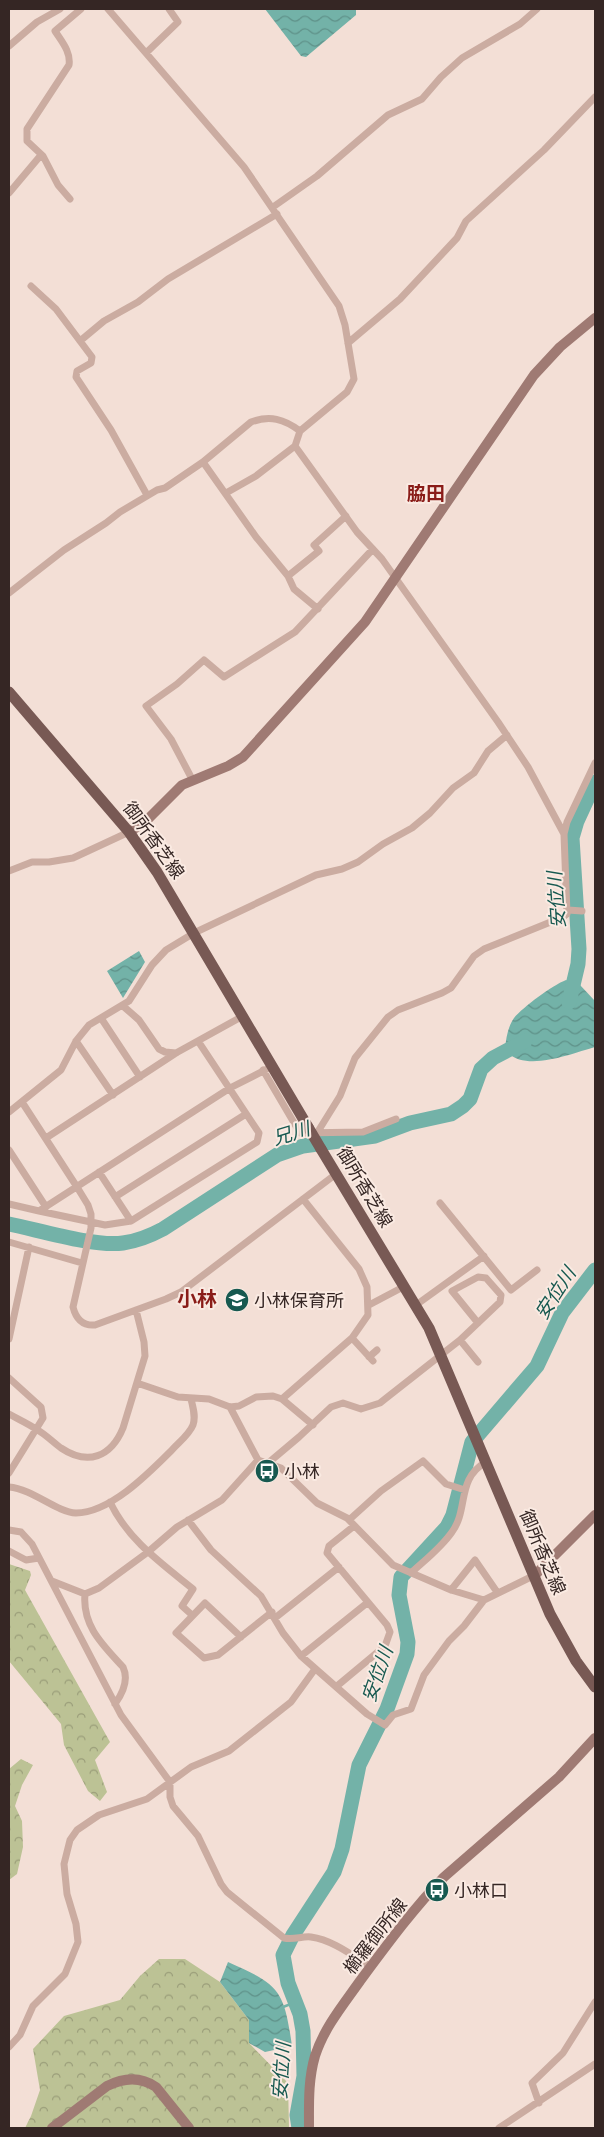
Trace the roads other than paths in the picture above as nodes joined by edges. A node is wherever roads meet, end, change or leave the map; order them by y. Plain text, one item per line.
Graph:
1 (60, 9) edge
2 (81, 9) edge
3 (108, 9) edge
4 (169, 9) edge
5 (538, 9) edge
6 (9, 46) edge
7 (146, 53) junction
8 (595, 97) edge
9 (41, 155) junction
10 (9, 193) edge
11 (70, 199) dead end
12 (275, 211) junction
13 (31, 286) dead end
14 (595, 318) edge
15 (80, 341) junction
16 (348, 343) junction
17 (300, 430) junction
18 (295, 446) junction
19 (203, 462) junction
20 (226, 493) junction
21 (147, 495) junction
22 (346, 516) junction
23 (373, 549) junction
24 (288, 576) junction
25 (396, 579) junction
26 (9, 593) edge
27 (318, 609) junction
28 (9, 692) edge
29 (507, 735) junction
30 (595, 763) edge
31 (192, 780) junction
32 (129, 832) junction
33 (564, 834) junction
34 (9, 871) edge
35 (568, 910) junction
36 (582, 911) dead end
37 (194, 933) junction
38 (123, 1006) junction
39 (243, 1016) junction
40 (101, 1018) junction
41 (76, 1041) junction
42 (198, 1041) junction
43 (176, 1053) junction
44 (268, 1068) junction
45 (140, 1077) junction
46 (230, 1088) junction
47 (113, 1095) junction
48 (22, 1102) junction
49 (9, 1112) edge
50 (246, 1114) junction
51 (396, 1119) dead end
52 (313, 1130) junction
53 (46, 1138) junction
54 (9, 1150) edge
55 (99, 1172) junction
56 (336, 1174) junction
57 (77, 1187) junction
58 (115, 1197) junction
59 (303, 1199) junction
60 (440, 1203) dead end
61 (9, 1204) edge
62 (42, 1209) junction
63 (131, 1221) junction
64 (91, 1226) junction
65 (9, 1242) edge
66 (29, 1247) junction
67 (484, 1256) junction
68 (82, 1263) junction
69 (537, 1270) dead end
70 (405, 1286) junction
71 (369, 1305) junction
72 (416, 1305) junction
73 (136, 1310) junction
74 (478, 1322) junction
75 (352, 1338) junction
76 (9, 1339) edge
77 (460, 1340) junction
78 (377, 1350) dead end
79 (441, 1355) junction
80 (478, 1362) dead end
81 (9, 1378) edge
82 (137, 1383) junction
83 (191, 1399) junction
84 (282, 1399) junction
85 (230, 1407) junction
86 (9, 1414) edge
87 (312, 1425) junction
88 (37, 1429) junction
89 (258, 1460) junction
90 (486, 1462) junction
91 (267, 1464) junction
92 (9, 1473) edge
93 (9, 1487) edge
94 (464, 1490) junction
95 (110, 1502) junction
96 (595, 1515) edge
97 (188, 1520) junction
98 (352, 1523) junction
99 (9, 1530) edge
100 (9, 1550) edge
101 (148, 1552) junction
102 (39, 1558) junction
103 (339, 1568) junction
104 (411, 1573) junction
105 (535, 1575) junction
106 (52, 1581) junction
107 (451, 1590) junction
108 (497, 1592) junction
109 (85, 1594) junction
110 (484, 1600) junction
111 (366, 1603) junction
112 (273, 1615) junction
113 (192, 1616) junction
114 (241, 1637) junction
115 (300, 1656) junction
116 (315, 1669) junction
117 (337, 1686) junction
118 (595, 1687) edge
119 (115, 1704) junction
120 (595, 1738) edge
121 (170, 1782) junction
122 (371, 1967) junction
123 (595, 2002) edge
124 (9, 2047) edge
125 (595, 2064) edge
126 (539, 2103) junction
127 (52, 2128) edge
128 (189, 2128) edge
129 (309, 2128) edge
130 (500, 2128) edge

1 - 6 street
2 - 9 street
3 - 7 street
4 - 7 street
5 - 12 street
7 - 12 street
8 - 16 street
9 - 10 street
9 - 11 street
12 - 15 street
12 - 16 street
13 - 15 street
14 - 25 main road
15 - 21 street
16 - 17 street
17 - 18 street
17 - 19 street
18 - 20 street
18 - 22 street
19 - 20 street
19 - 21 street
20 - 24 street
21 - 26 street
22 - 23 street
22 - 24 street
23 - 25 street
23 - 27 street
24 - 27 street
25 - 29 street
25 - 31 main road
27 - 31 street
28 - 32 main road, 御所香芝線
29 - 33 street
29 - 37 street
30 - 33 street
31 - 32 main road
32 - 34 street
32 - 37 main road, 御所香芝線
33 - 35 street
35 - 36 street
35 - 52 street
37 - 38 street
37 - 39 main road, 御所香芝線
38 - 40 street
38 - 43 street
39 - 42 street
39 - 44 main road, 御所香芝線
40 - 41 street
40 - 45 street
41 - 47 street
41 - 48 street
42 - 43 street
42 - 46 street
43 - 45 street
44 - 46 street
44 - 52 main road, 御所香芝線
45 - 47 street
46 - 50 street
46 - 55 street
47 - 53 street
48 - 49 street
48 - 53 street
50 - 58 street
50 - 63 street
51 - 52 street
52 - 56 main road, 御所香芝線, bridge
53 - 57 street
54 - 62 street
55 - 57 street
55 - 58 street
56 - 59 street
56 - 70 main road, 御所香芝線
57 - 62 street
57 - 64 street
58 - 63 street
59 - 71 street
59 - 73 street
60 - 67 street
61 - 62 street
62 - 64 street
63 - 64 street
64 - 68 street
65 - 66 street
66 - 68 street
66 - 76 street
67 - 69 street
67 - 72 street
68 - 73 street
70 - 71 street
70 - 72 main road, 御所香芝線
71 - 75 street
72 - 79 main road, 御所香芝線
73 - 82 street
74 - 74 street
74 - 77 street
75 - 78 street
75 - 84 street
77 - 79 street
77 - 80 street
79 - 87 street
79 - 90 main road, 御所香芝線
81 - 88 street
82 - 83 street
82 - 88 street
83 - 85 street
83 - 95 street
84 - 85 street
84 - 87 street
85 - 89 street
86 - 88 street
87 - 91 street
88 - 92 street
89 - 91 street
89 - 97 street
90 - 94 street
90 - 105 main road, 御所香芝線
91 - 98 street
93 - 95 street
94 - 98 street
94 - 104 street
95 - 101 street
96 - 105 main road
97 - 101 street
97 - 112 street
98 - 103 street
98 - 104 street
99 - 102 street
100 - 102 street
101 - 109 street
101 - 113 street
102 - 106 street
103 - 111 street
103 - 112 street
104 - 107 street
105 - 108 street
105 - 118 main road, 御所香芝線
106 - 109 street
106 - 119 street
107 - 108 street
107 - 110 street
108 - 110 street
109 - 119 street
110 - 117 street
111 - 115 street
111 - 117 street
112 - 114 street
112 - 115 street
113 - 114 street
113 - 114 street
115 - 116 street
116 - 117 street
116 - 121 street
119 - 121 street
120 - 122 main road, 櫛羅御所線
121 - 122 street
121 - 124 street
122 - 129 main road, 櫛羅御所線
123 - 126 street
125 - 126 street
126 - 130 street
127 - 128 main road

